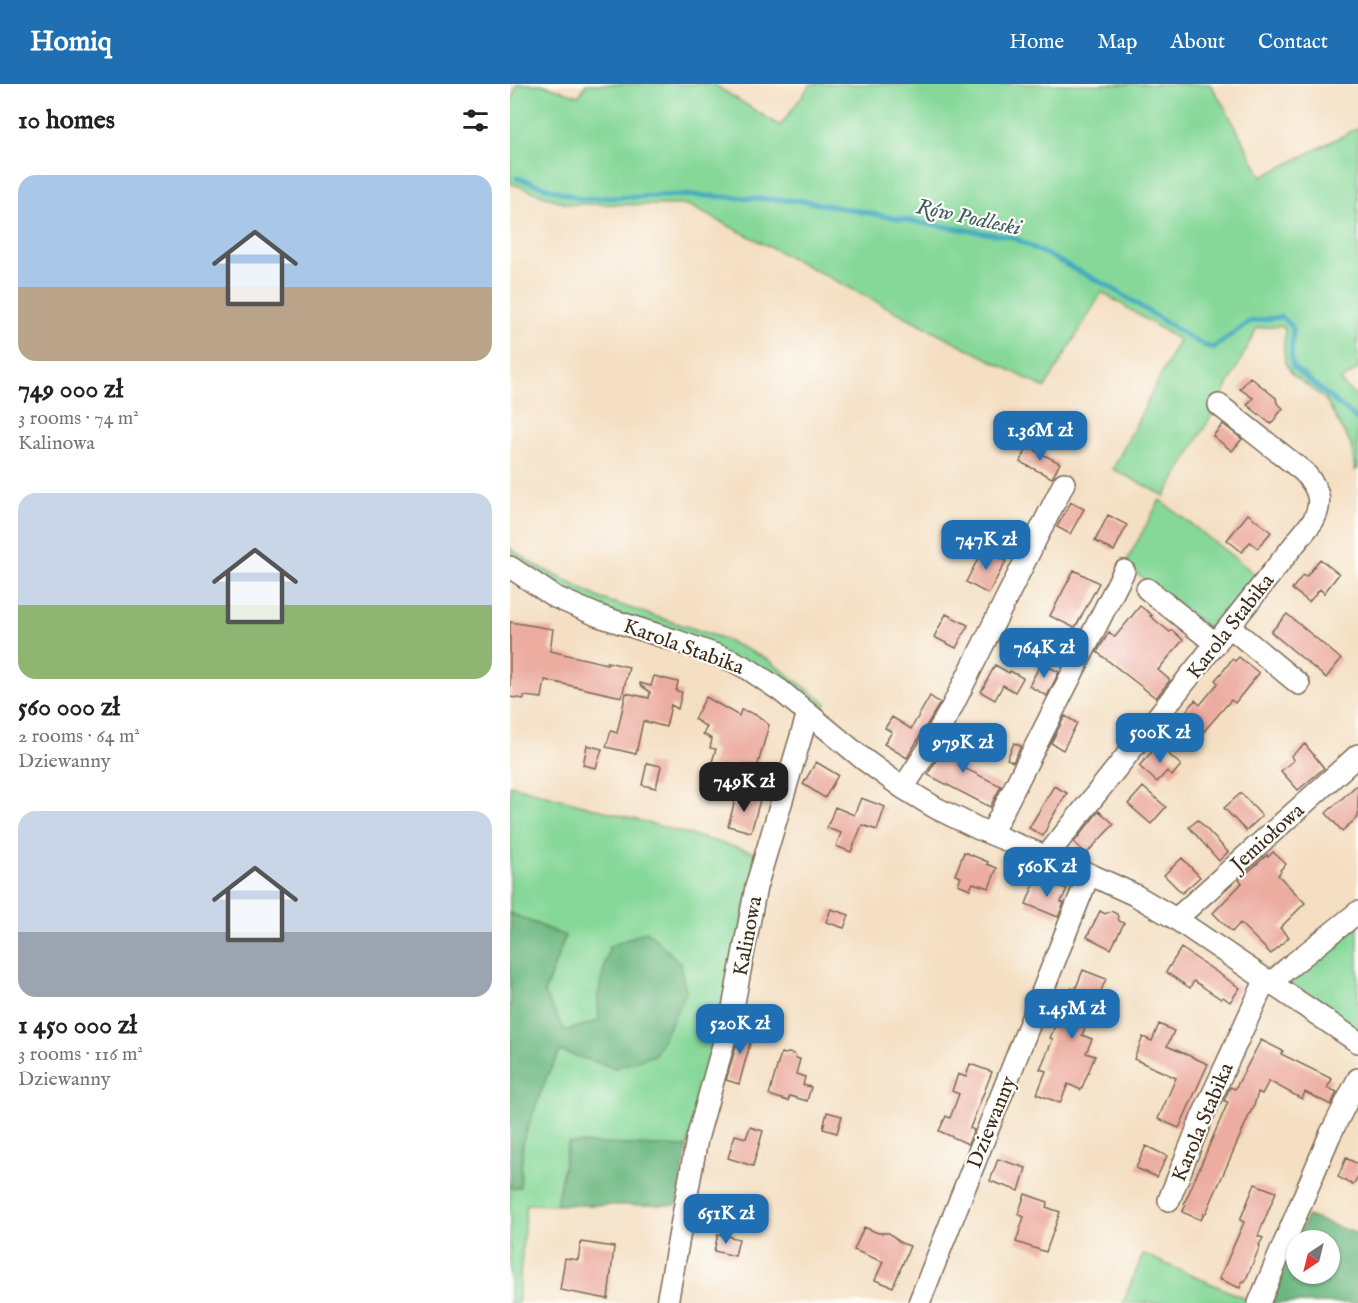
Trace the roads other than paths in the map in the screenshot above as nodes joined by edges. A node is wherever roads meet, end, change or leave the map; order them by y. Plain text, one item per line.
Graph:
1 (1219, 405) dead end
2 (1064, 483) dead end
3 (510, 567) edge
4 (1124, 571) dead end
5 (1147, 589) dead end
6 (1230, 627) junction
7 (1216, 644) junction
8 (1299, 684) dead end
9 (808, 713) junction
10 (1358, 755) edge
11 (903, 788) junction
12 (991, 834) junction
13 (1046, 857) junction
14 (1089, 874) junction
15 (1358, 912) edge
16 (1176, 919) junction
17 (1269, 981) junction
18 (1358, 1042) edge
19 (1358, 1079) edge
20 (1169, 1200) dead end
21 (667, 1303) edge
22 (919, 1303) edge
23 (1259, 1303) edge

1 - 6 street, Karola Stabika
2 - 11 street
3 - 9 street, Karola Stabika
4 - 12 street
5 - 7 street
6 - 7 street, Karola Stabika
6 - 8 street
7 - 13 street, Karola Stabika
9 - 11 street, Karola Stabika
9 - 21 street, Kalinowa
10 - 16 street, Jemiołowa
11 - 12 street, Karola Stabika
12 - 13 street, Karola Stabika
13 - 14 street, Karola Stabika
14 - 16 street, Karola Stabika
14 - 22 street, Dziewanny
15 - 17 street
16 - 17 street, Karola Stabika
17 - 18 street, Karola Stabika
17 - 20 street, Karola Stabika
19 - 23 street

